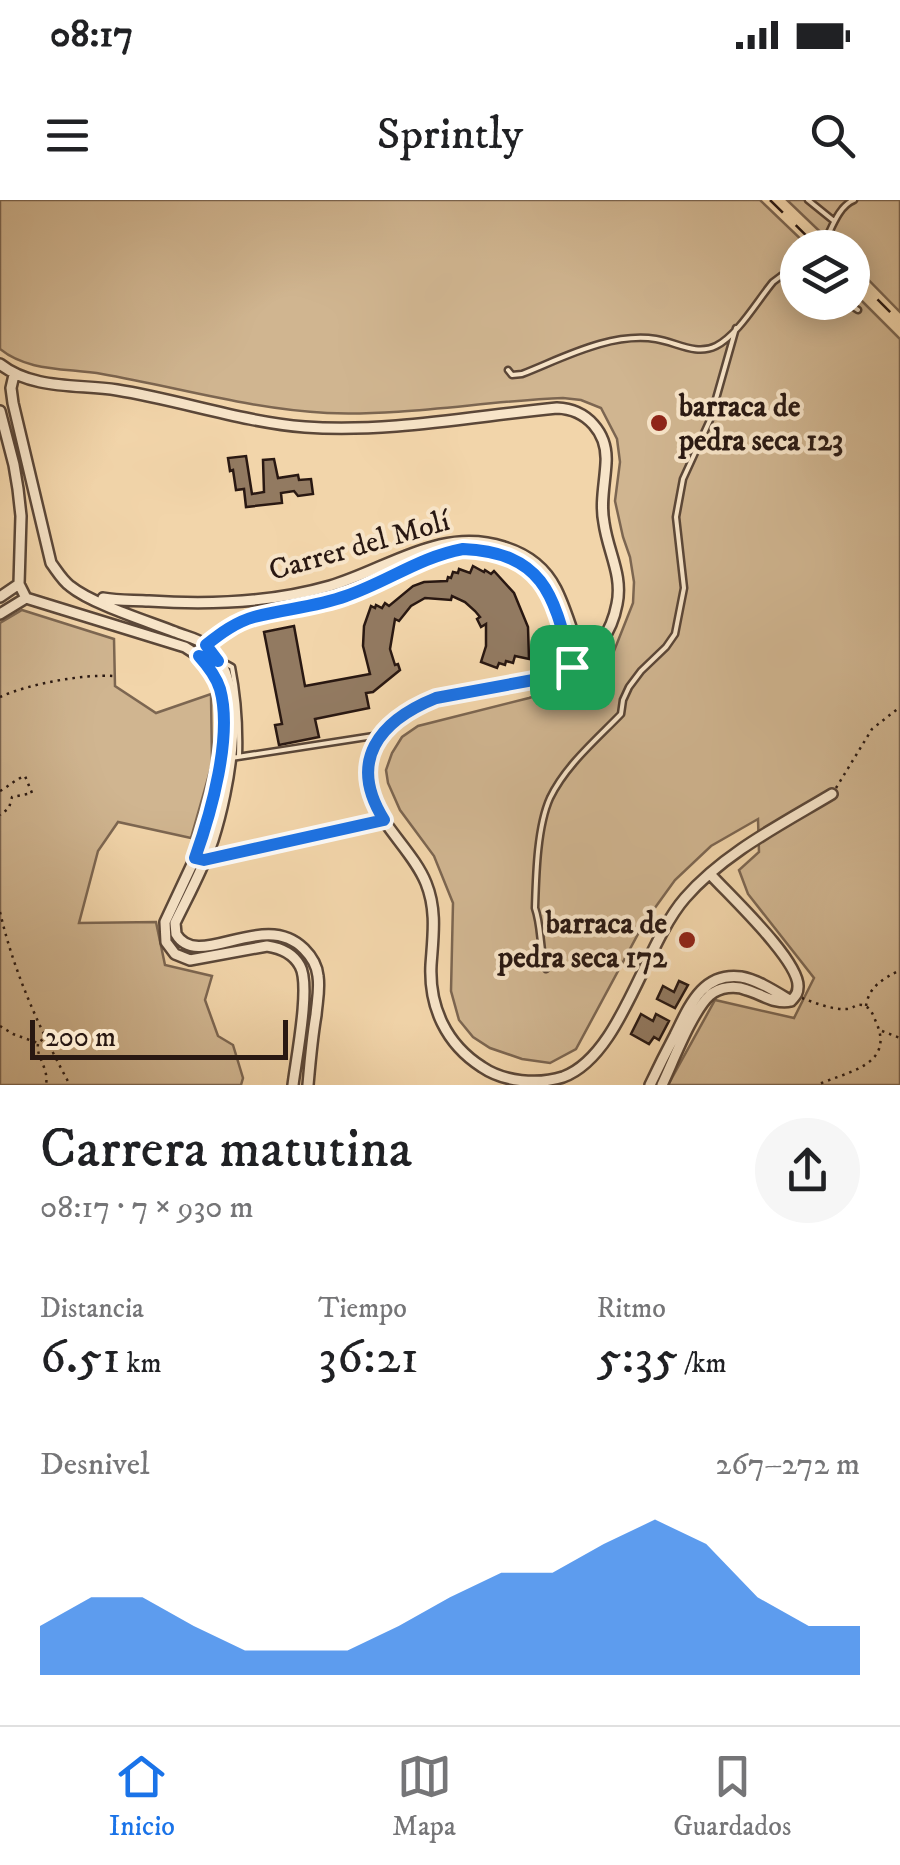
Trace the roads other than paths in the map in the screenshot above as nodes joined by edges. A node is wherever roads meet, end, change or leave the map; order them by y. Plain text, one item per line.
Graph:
1 (808, 200) edge
2 (854, 200) edge
3 (834, 221) junction
4 (830, 230) edge
5 (780, 277) edge
6 (736, 328) junction
7 (0, 364) edge
8 (508, 370) dead end
9 (14, 375) junction
10 (0, 410) edge
11 (19, 584) junction
12 (82, 594) junction
13 (0, 597) edge
14 (26, 598) junction
15 (0, 614) edge
16 (206, 645) junction
17 (199, 656) junction
18 (218, 661) junction
19 (577, 664) junction
20 (381, 734) junction
21 (235, 758) junction
22 (832, 794) road end
23 (384, 820) junction
24 (200, 859) junction
25 (710, 874) junction
26 (546, 970) dead end
27 (794, 998) junction
28 (292, 1085) edge
29 (308, 1085) edge
30 (650, 1085) edge
31 (662, 1085) edge

1 - 3 lane
2 - 3 lane
3 - 4 lane
5 - 6 lane
6 - 8 lane
6 - 26 lane
7 - 9 street
9 - 12 street
9 - 19 street
10 - 11 street
11 - 13 street
11 - 14 street
12 - 16 street
12 - 19 street, Carrer del Molí
14 - 15 street
14 - 17 street
16 - 18 street
16 - 19 street, Carrer del Molí
17 - 18 lane
17 - 24 street
18 - 21 street
18 - 21 lane
19 - 20 street
20 - 21 lane
20 - 23 street
21 - 24 street
22 - 25 street
23 - 24 street
23 - 25 street
24 - 28 street
24 - 29 street
25 - 27 street
27 - 30 street
27 - 31 street

